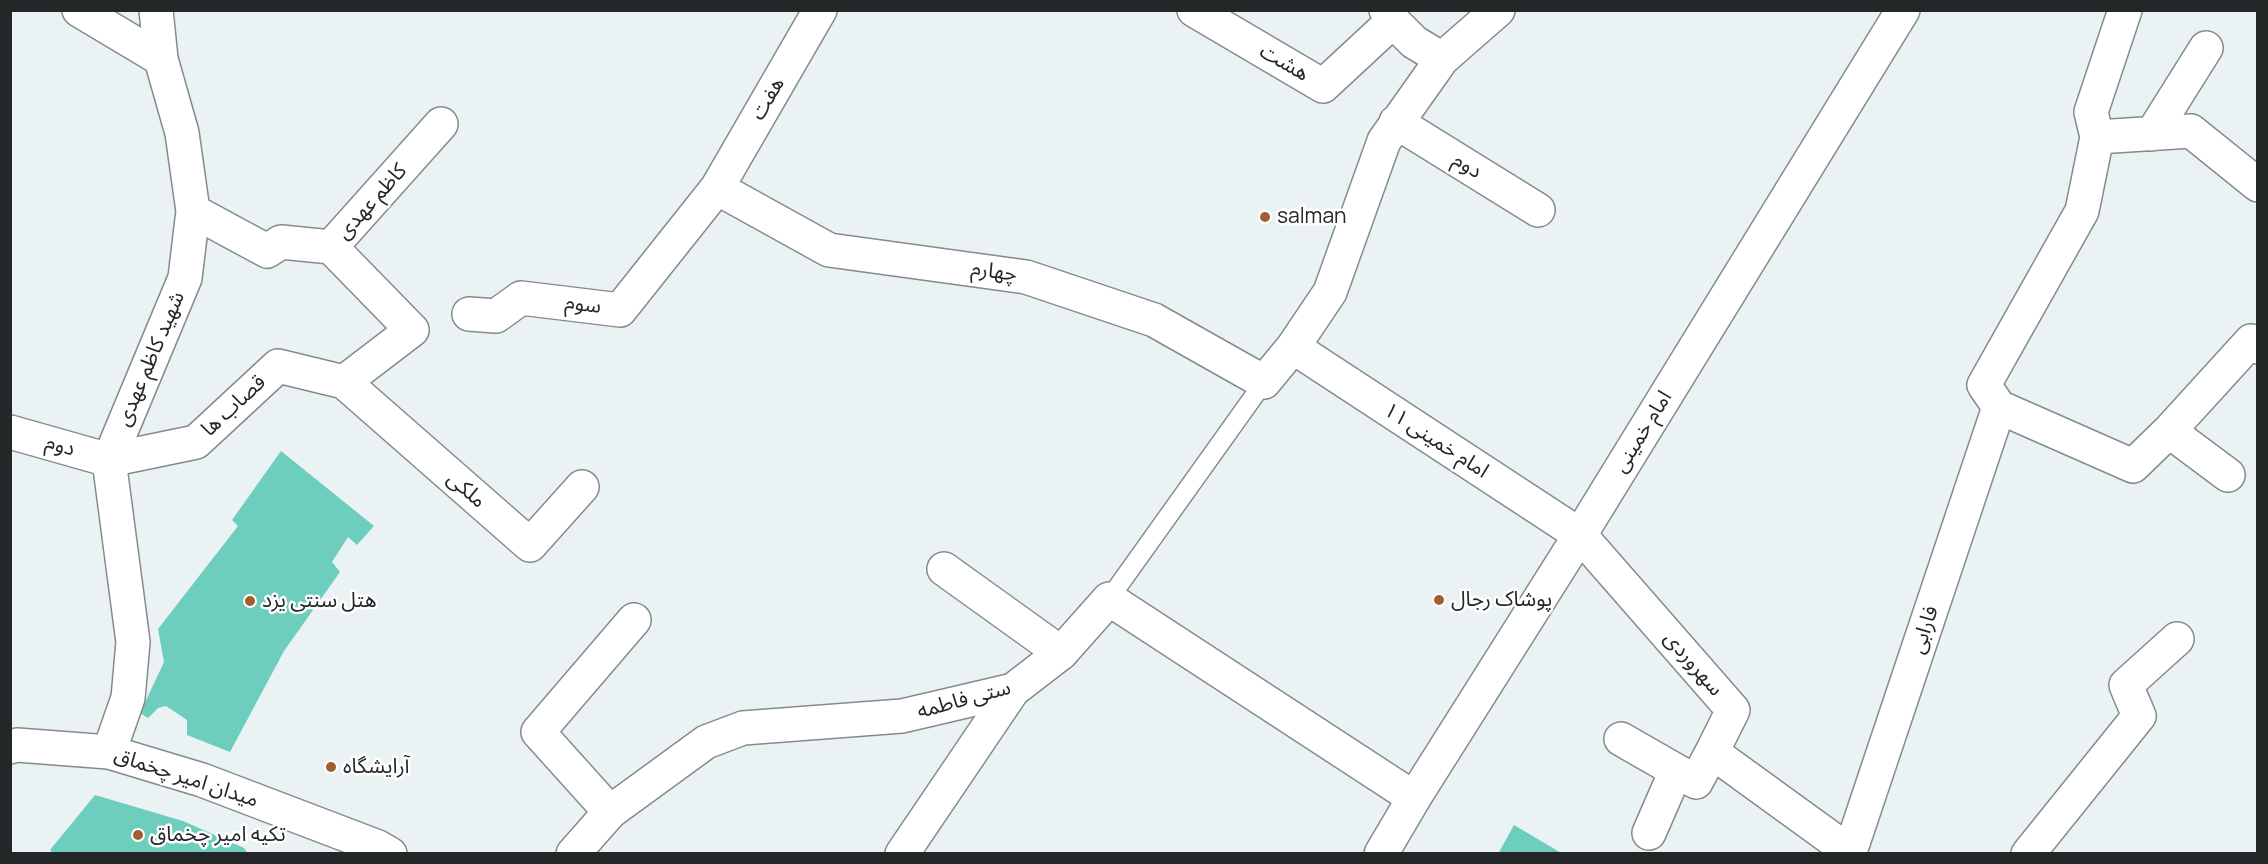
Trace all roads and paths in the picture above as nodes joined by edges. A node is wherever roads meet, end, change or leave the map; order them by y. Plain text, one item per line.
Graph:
1 (80, 10) edge
2 (156, 10) edge
3 (820, 10) edge
4 (1194, 10) edge
5 (1498, 10) edge
6 (1903, 10) edge
7 (2125, 10) edge
8 (1390, 16) edge
9 (2206, 48) dead end
10 (161, 59) junction
11 (1442, 59) junction
12 (1396, 122) junction
13 (441, 124) dead end
14 (2152, 134) junction
15 (2097, 137) junction
16 (2258, 185) edge
17 (717, 188) junction
18 (1538, 210) dead end
19 (193, 211) junction
20 (331, 248) junction
21 (469, 314) dead end
22 (1293, 347) junction
23 (2258, 347) edge
24 (344, 382) junction
25 (1264, 382) junction
26 (1999, 407) junction
27 (2169, 430) junction
28 (10, 432) edge
29 (109, 460) junction
30 (2228, 475) dead end
31 (582, 487) dead end
32 (1580, 535) junction
33 (944, 569) dead end
34 (1109, 599) junction
35 (634, 620) dead end
36 (2177, 639) dead end
37 (1061, 654) junction
38 (1014, 690) junction
39 (1621, 738) dead end
40 (10, 747) edge
41 (109, 752) junction
42 (1712, 752) junction
43 (1676, 771) junction
44 (1414, 798) junction
45 (610, 812) junction
46 (1649, 833) dead end
47 (1851, 853) edge
48 (390, 854) edge
49 (573, 854) edge
50 (902, 854) edge
51 (1381, 854) edge
52 (2028, 854) edge

1 - 10 street
2 - 10 street
3 - 17 street, هفت
4 - 8 street, هشت
5 - 11 street
6 - 32 street, امام خمینی
7 - 15 street
8 - 11 street
9 - 14 street
10 - 19 street, شهید کاظم عهدی
11 - 12 street
12 - 18 street, دوم
12 - 22 street
13 - 20 street, کاظم عهدی
14 - 15 street
14 - 16 street
15 - 26 street
17 - 21 street, سوم
17 - 25 street, چهارم
19 - 20 street, کاظم عهدی
19 - 29 street, شهید کاظم عهدی
20 - 24 street
22 - 25 street
22 - 32 street, امام خمینی ۱۱
23 - 27 street
24 - 29 street, قصاب ها
24 - 31 street, ملکی
25 - 34 lane
26 - 27 street
26 - 47 street, فارابی
27 - 30 street
28 - 29 street, دوم
29 - 41 street
32 - 42 street, سهروردی
32 - 44 street, امام خمینی
33 - 37 street
34 - 37 street, ستی فاطمه
34 - 44 street
35 - 45 street
36 - 52 street
37 - 38 street, ستی فاطمه
38 - 45 street, ستی فاطمه
38 - 50 street
39 - 43 street
40 - 41 street, میدان امیر چخماق
41 - 48 street, میدان امیر چخماق
42 - 43 street
42 - 47 street
43 - 46 street
44 - 51 street, امام خمینی
45 - 49 street, ستی فاطمه

